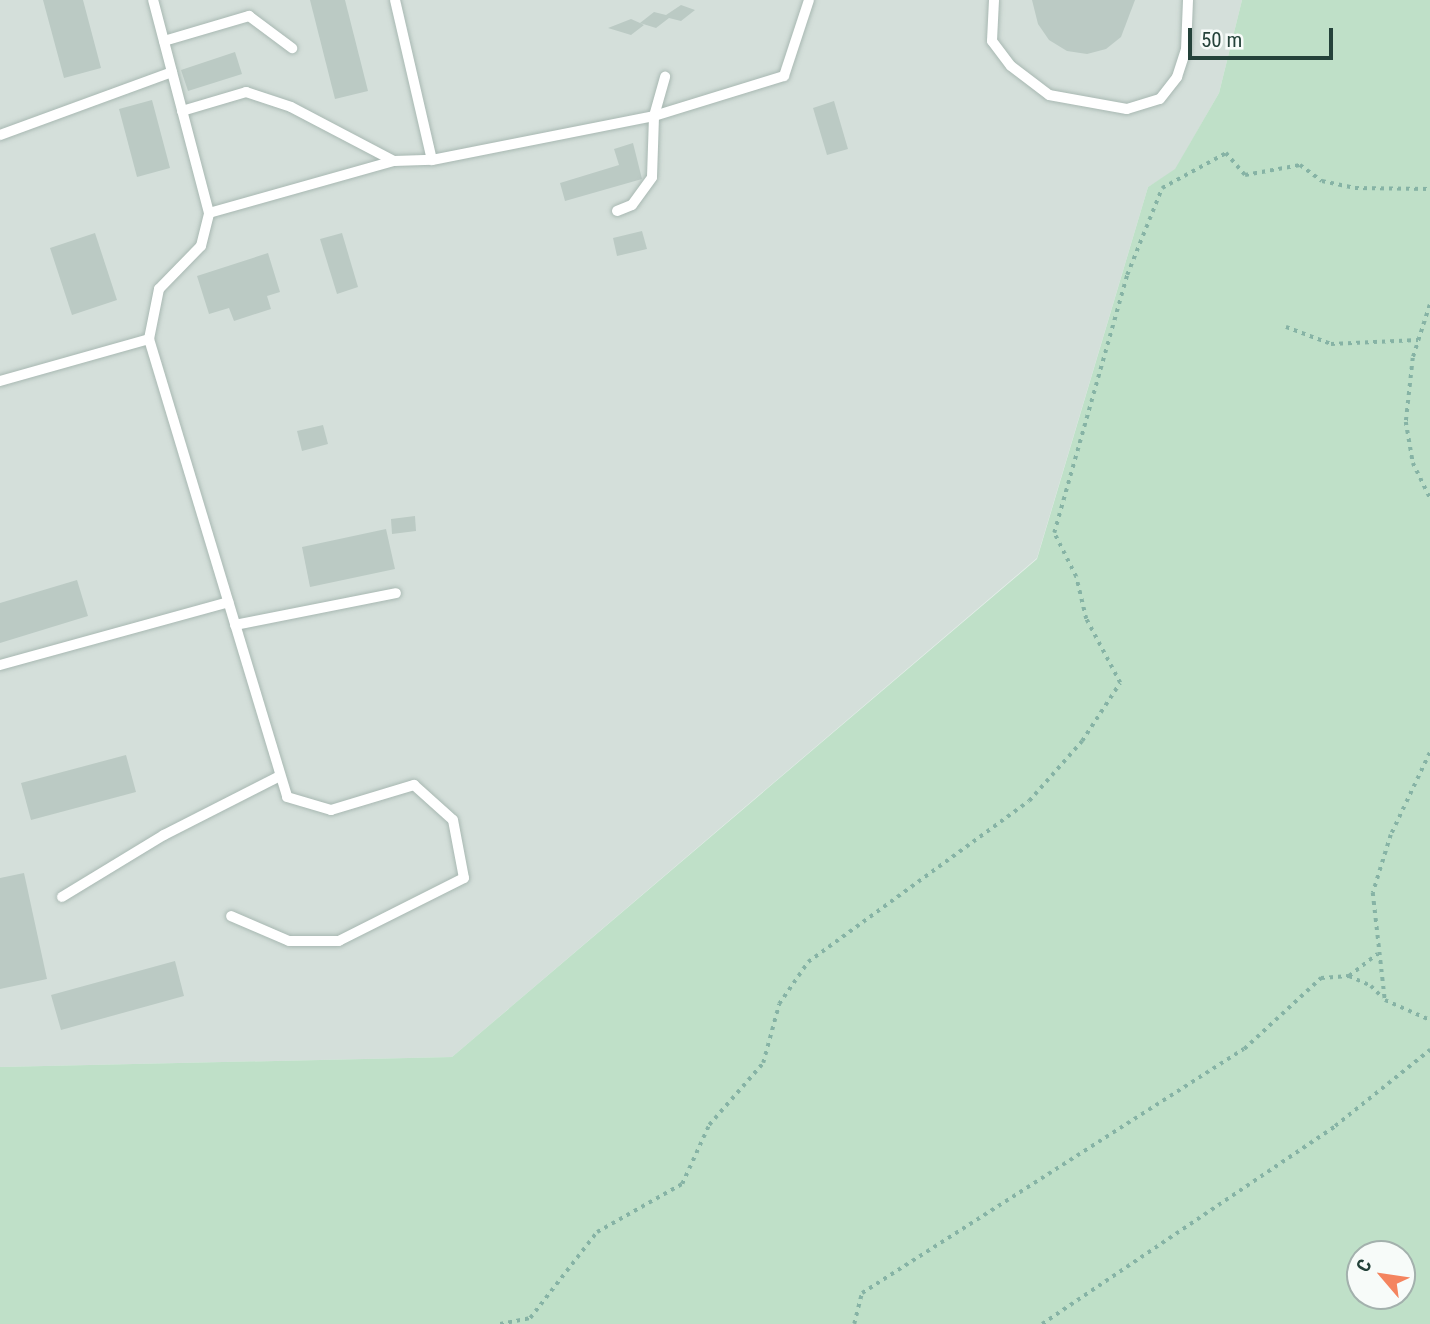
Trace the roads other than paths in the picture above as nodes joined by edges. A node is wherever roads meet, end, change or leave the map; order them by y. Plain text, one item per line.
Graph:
1 (153, 0) edge
2 (395, 0) edge
3 (808, 0) edge
4 (994, 0) edge
5 (1188, 0) edge
6 (164, 41) junction
7 (292, 48) dead end
8 (172, 72) junction
9 (664, 77) dead end
10 (182, 111) junction
11 (654, 116) junction
12 (0, 135) edge
13 (432, 160) junction
14 (394, 161) junction
15 (617, 211) dead end
16 (209, 214) junction
17 (149, 340) junction
18 (0, 381) edge
19 (396, 593) dead end
20 (228, 602) junction
21 (235, 625) junction
22 (0, 665) edge
23 (281, 776) junction
24 (62, 897) dead end
25 (231, 916) dead end

1 - 6 lane
2 - 13 lane
3 - 11 lane
4 - 5 lane
6 - 7 lane
6 - 8 lane
8 - 10 lane
8 - 12 lane
9 - 11 lane
10 - 14 lane
10 - 16 lane
11 - 13 lane
11 - 15 lane
13 - 14 lane
14 - 16 lane
16 - 17 lane
17 - 18 lane
17 - 20 lane
19 - 21 lane
20 - 21 lane
20 - 22 lane
21 - 23 lane
23 - 24 lane
23 - 25 lane

